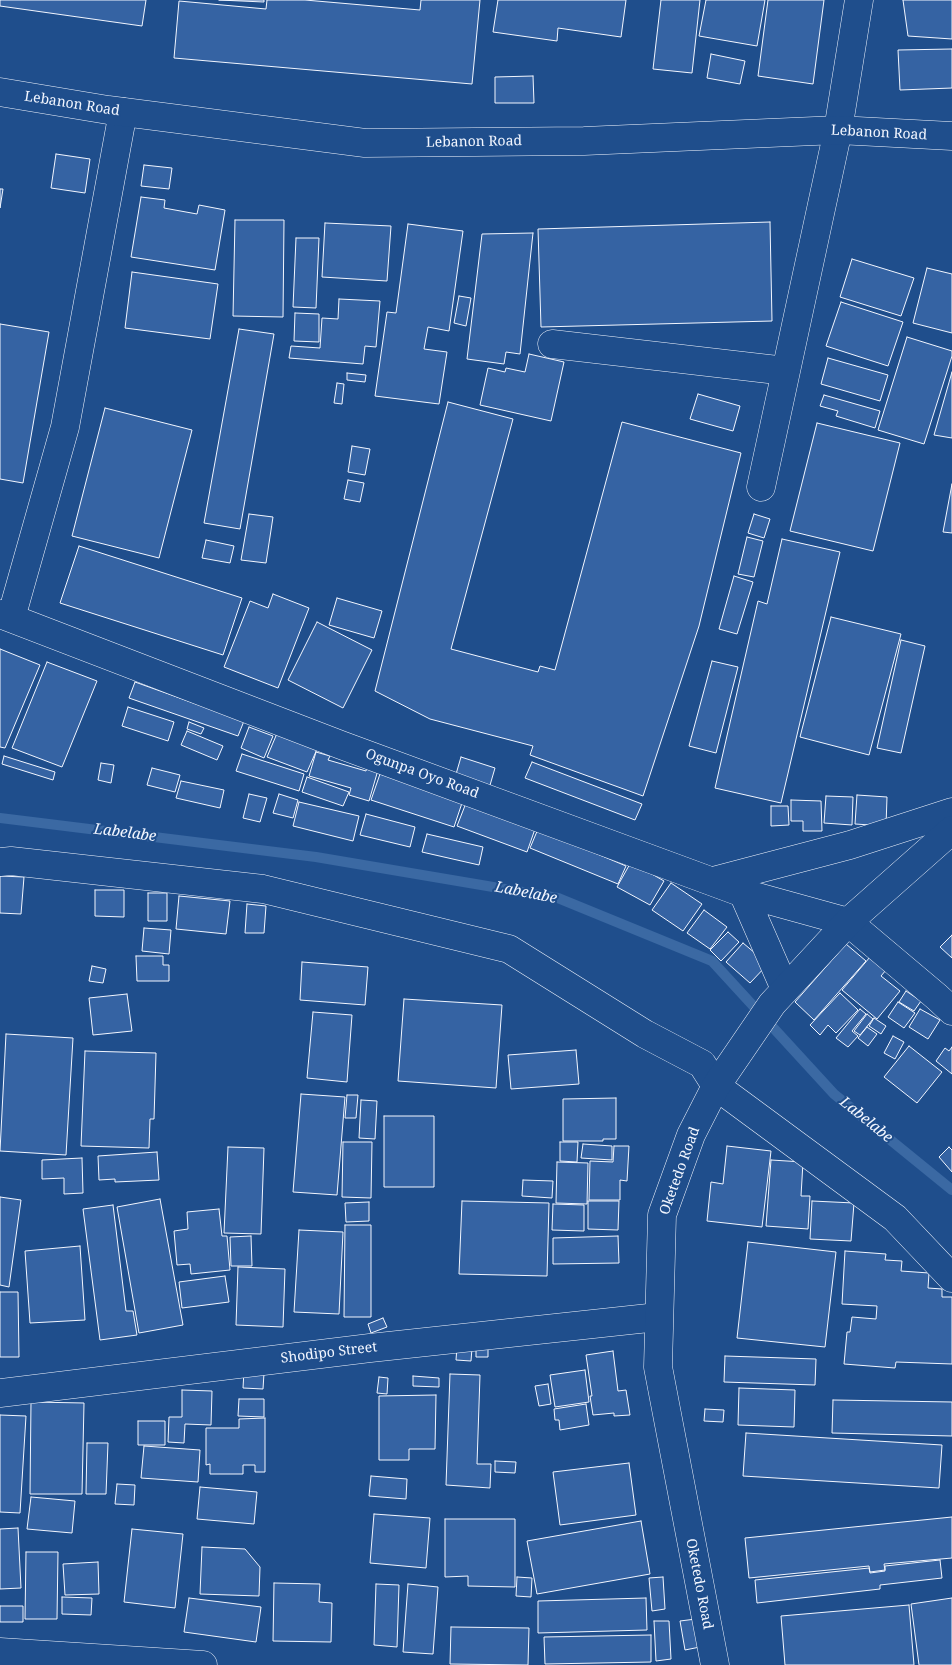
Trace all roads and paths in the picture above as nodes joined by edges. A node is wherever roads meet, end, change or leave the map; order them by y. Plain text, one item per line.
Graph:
1 (858, 0) edge
2 (0, 92) edge
3 (123, 112) junction
4 (838, 130) junction
5 (952, 136) edge
6 (552, 344) dead end
7 (786, 371) junction
8 (761, 487) dead end
9 (5, 616) edge
10 (952, 812) edge
11 (952, 830) edge
12 (0, 862) edge
13 (713, 881) junction
14 (744, 893) junction
15 (848, 922) junction
16 (778, 997) junction
17 (952, 1011) edge
18 (722, 1078) junction
19 (952, 1278) edge
20 (658, 1317) junction
21 (0, 1393) edge
22 (0, 1652) edge
23 (203, 1665) edge
24 (715, 1665) edge

1 - 4 street
2 - 3 street, Lebanon Road
3 - 4 street, Lebanon Road
3 - 9 street
4 - 5 street, Lebanon Road
4 - 7 street
6 - 7 street
7 - 8 street
9 - 13 street, Ogunpa Oyo Road
10 - 13 street
11 - 15 street, Oketedo Road
12 - 18 street
13 - 14 street, Ogunpa Oyo Road
14 - 15 street, Ogunpa Oyo Road
14 - 16 street
15 - 16 street, Oketedo Road
15 - 17 street
16 - 18 street, Oketedo Road
18 - 19 street
18 - 20 street, Oketedo Road
20 - 21 street, Shodipo Street
20 - 24 street, Oketedo Road
22 - 23 street

